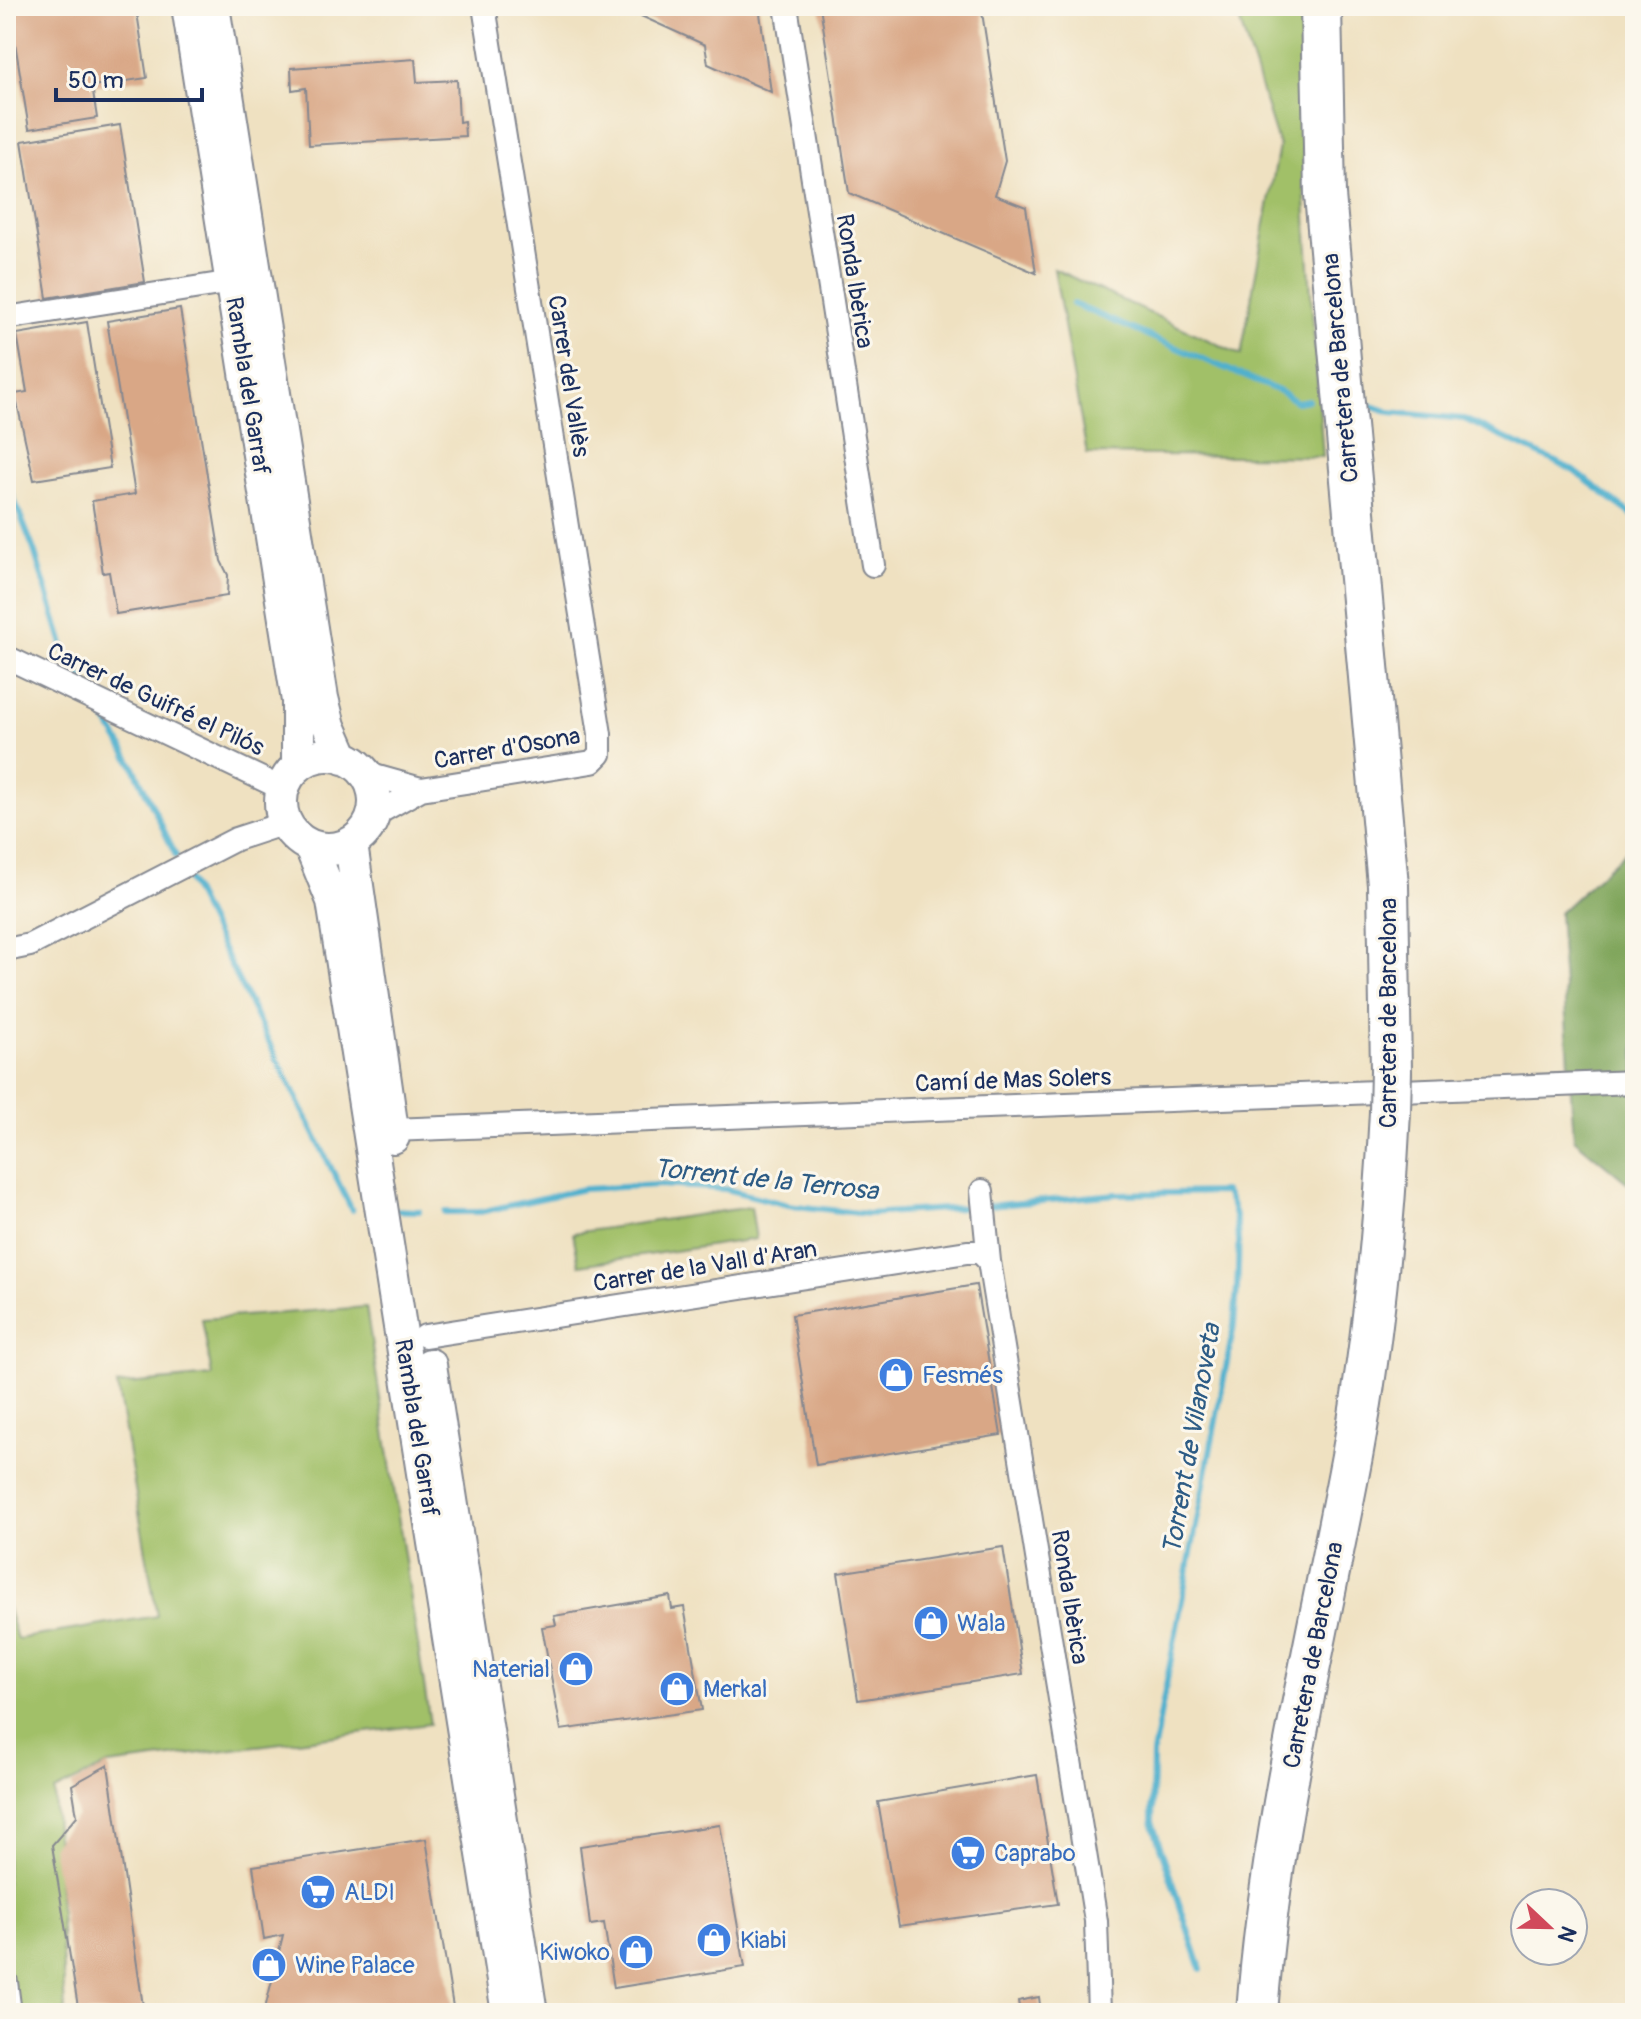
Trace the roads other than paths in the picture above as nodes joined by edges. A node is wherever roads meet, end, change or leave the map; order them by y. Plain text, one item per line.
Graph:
1 (188, 6) edge
2 (213, 6) edge
3 (484, 6) edge
4 (786, 6) edge
5 (1321, 6) edge
6 (232, 282) junction
7 (6, 318) edge
8 (873, 565) dead end
9 (6, 657) edge
10 (600, 754) joint
11 (354, 765) junction
12 (290, 778) junction
13 (421, 789) junction
14 (373, 816) junction
15 (285, 823) junction
16 (351, 844) junction
17 (311, 847) junction
18 (6, 950) edge
19 (1635, 1082) edge
20 (392, 1130) junction
21 (982, 1191) dead end
22 (394, 1210) junction
23 (989, 1261) junction
24 (425, 1336) junction
25 (6, 1982) edge
26 (10, 2013) edge
27 (508, 2013) edge
28 (531, 2013) edge
29 (1099, 2013) edge
30 (1257, 2013) edge

1 - 6 street, Rambla del Garraf
2 - 11 street, Rambla del Garraf
3 - 10 street, Carrer del Vallès
4 - 8 street, Ronda Ibèrica
5 - 30 highway, Carretera de Barcelona, bridge
6 - 7 street
6 - 12 street, Rambla del Garraf
9 - 12 street, Carrer de Guifré el Pilós
10 - 13 street, Carrer d'Osona
11 - 12 street
11 - 13 street, Carrer d'Osona
11 - 14 street, Rambla del Garraf
12 - 15 street, Rambla del Garraf
13 - 14 street, Carrer d'Osona
14 - 16 street
15 - 17 street, Rambla del Garraf
15 - 18 street
16 - 17 street
16 - 20 street, Rambla del Garraf
17 - 22 street, Rambla del Garraf
19 - 20 street, Camí de Mas Solers
20 - 22 street, Rambla del Garraf
21 - 23 street, Ronda Ibèrica
22 - 24 street, Rambla del Garraf
22 - 27 street, Rambla del Garraf
23 - 24 street, Carrer de la Vall d'Aran
23 - 29 street, Ronda Ibèrica
24 - 28 street, Rambla del Garraf
25 - 26 street

